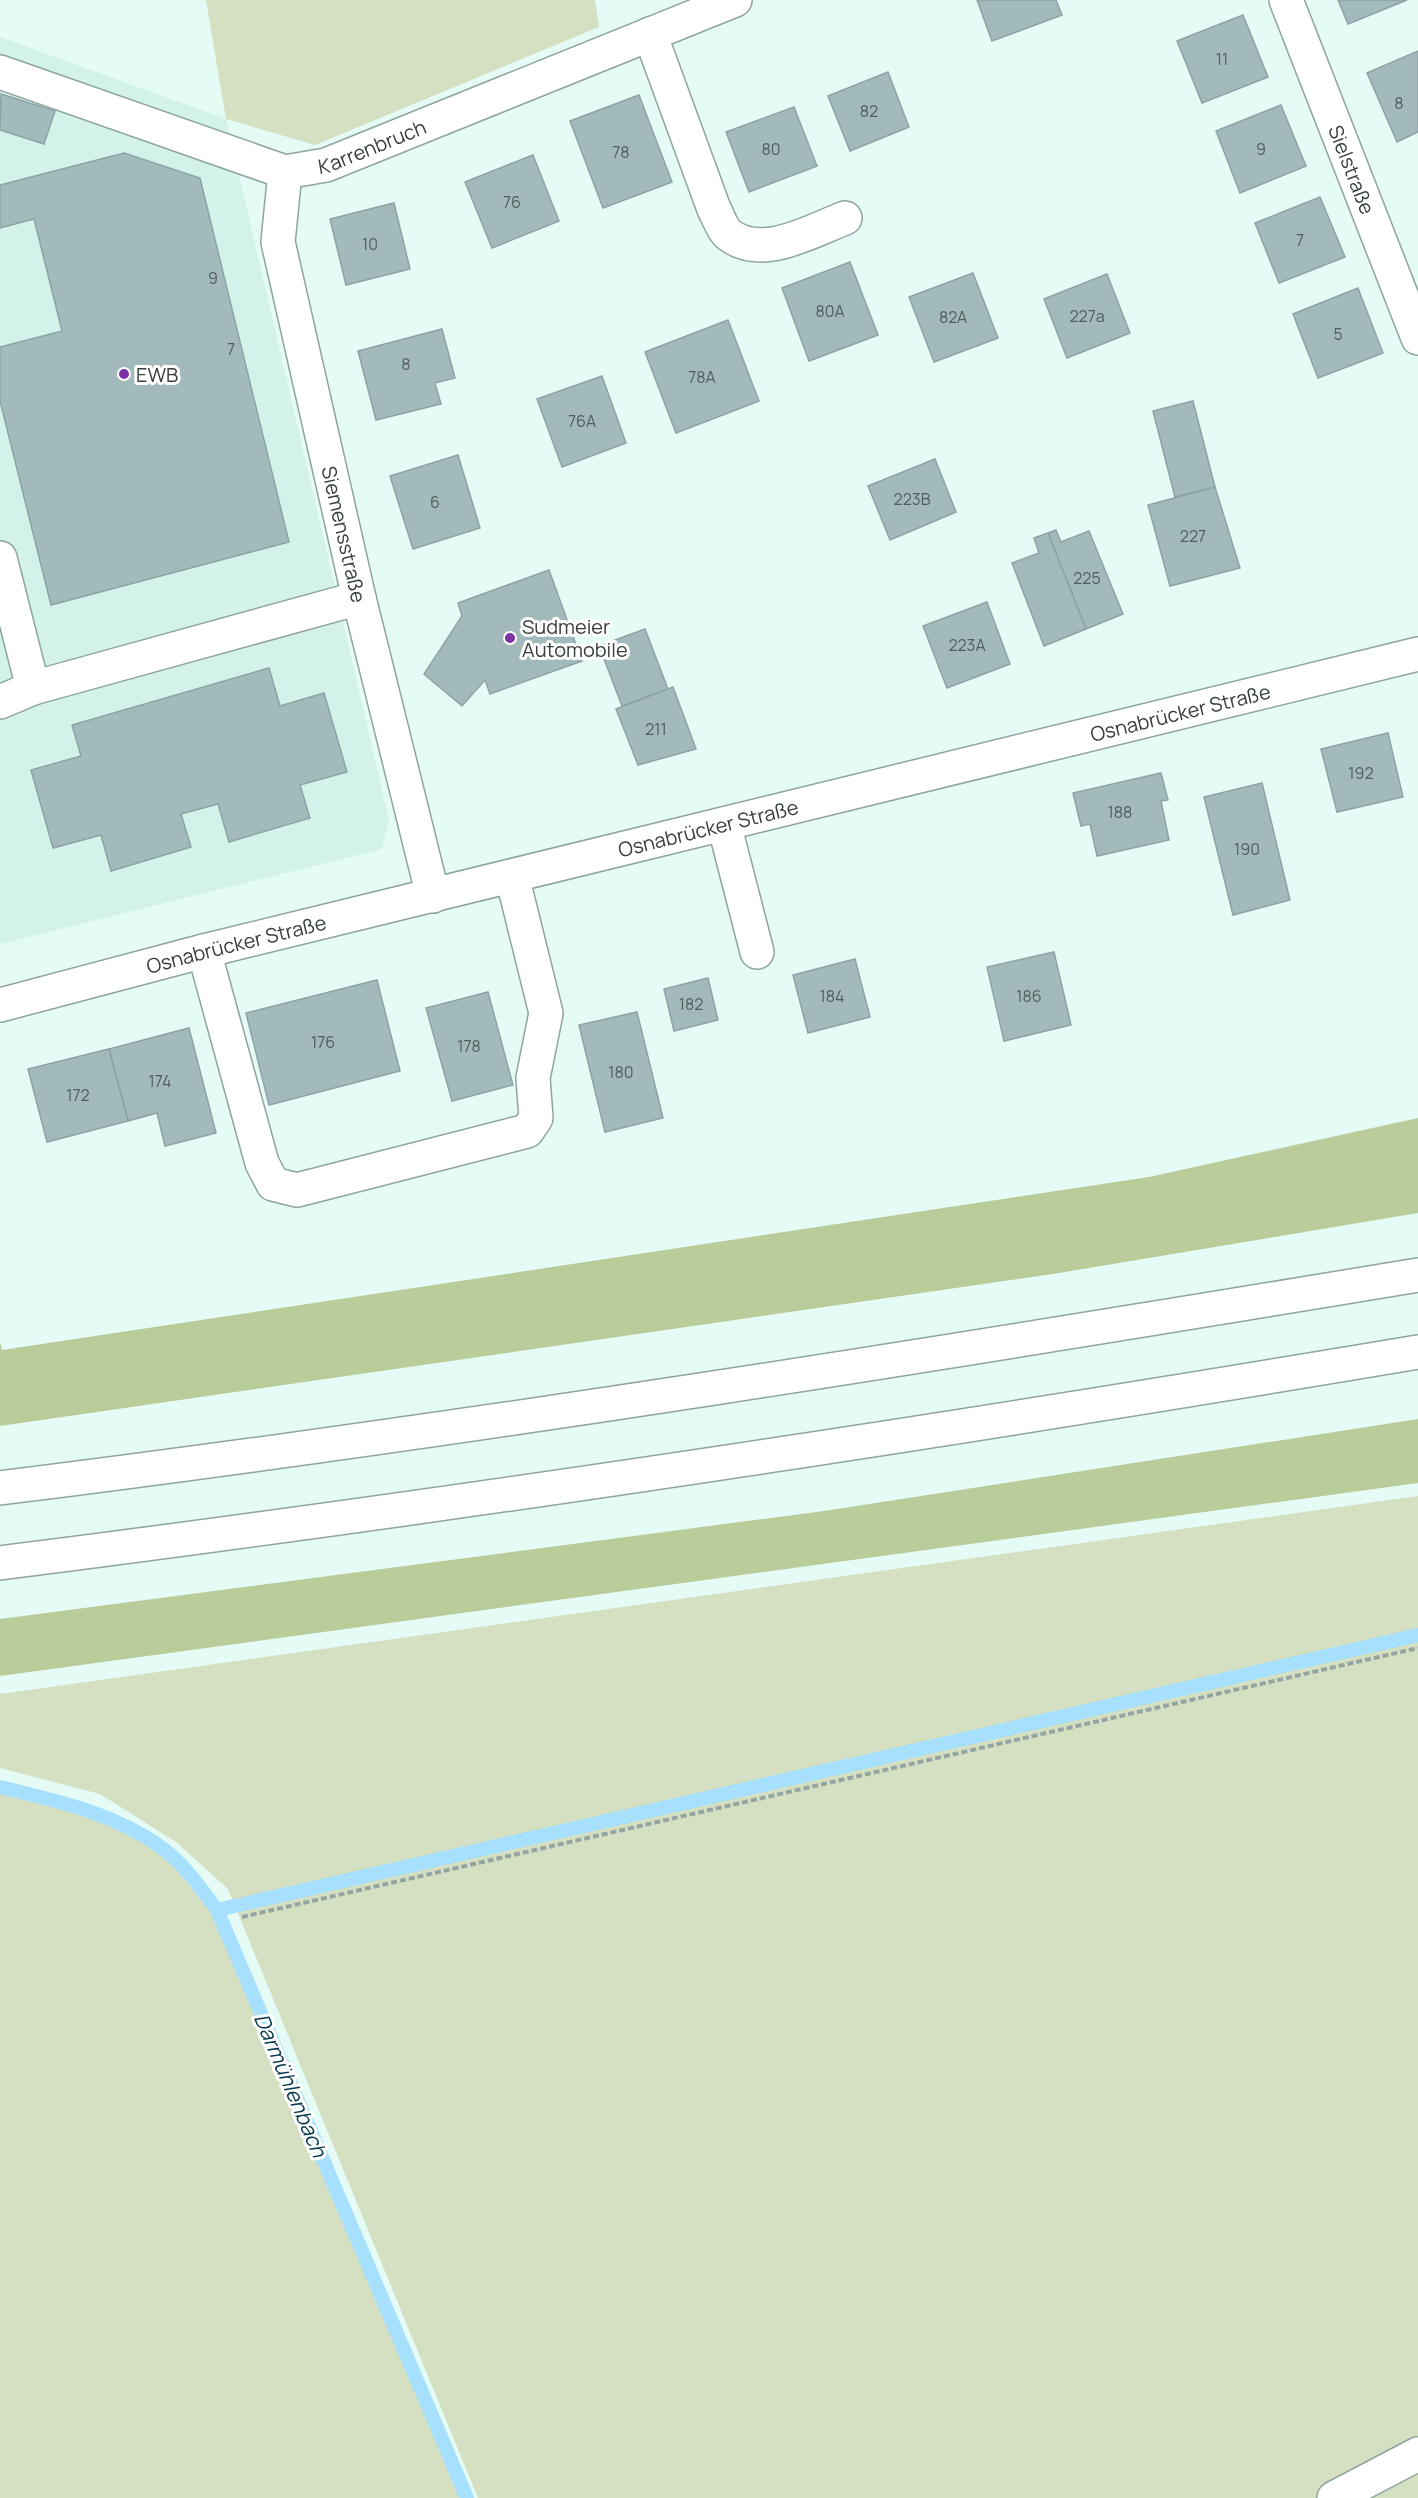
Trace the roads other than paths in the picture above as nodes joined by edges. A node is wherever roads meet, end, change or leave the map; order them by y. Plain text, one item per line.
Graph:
1 (735, 0) edge
2 (1286, 0) edge
3 (650, 34) junction
4 (0, 72) edge
5 (285, 172) junction
6 (845, 218) dead end
7 (1418, 338) edge
8 (0, 558) edge
9 (359, 598) junction
10 (1418, 654) edge
11 (33, 688) junction
12 (0, 702) edge
13 (724, 824) junction
14 (512, 876) junction
15 (433, 896) junction
16 (204, 951) junction
17 (757, 952) dead end
18 (0, 1005) edge
19 (1418, 1275) edge
20 (1418, 1352) edge
21 (0, 1488) edge
22 (0, 1563) edge
23 (1418, 2454) edge
24 (1334, 2498) edge

1 - 3 main road, Karrenbruch
2 - 7 main road, Sielstraße
3 - 5 main road, Karrenbruch
3 - 6 main road
4 - 5 main road, Karrenbruch
5 - 9 main road, Siemensstraße
8 - 11 main road
9 - 11 main road
9 - 15 main road, Siemensstraße
10 - 13 main road, Osnabrücker Straße
11 - 12 main road
13 - 14 main road, Osnabrücker Straße
13 - 17 main road
14 - 15 main road, Osnabrücker Straße
14 - 16 main road
15 - 16 main road, Osnabrücker Straße
16 - 18 main road, Osnabrücker Straße
19 - 21 main road
20 - 22 main road
23 - 24 main road

